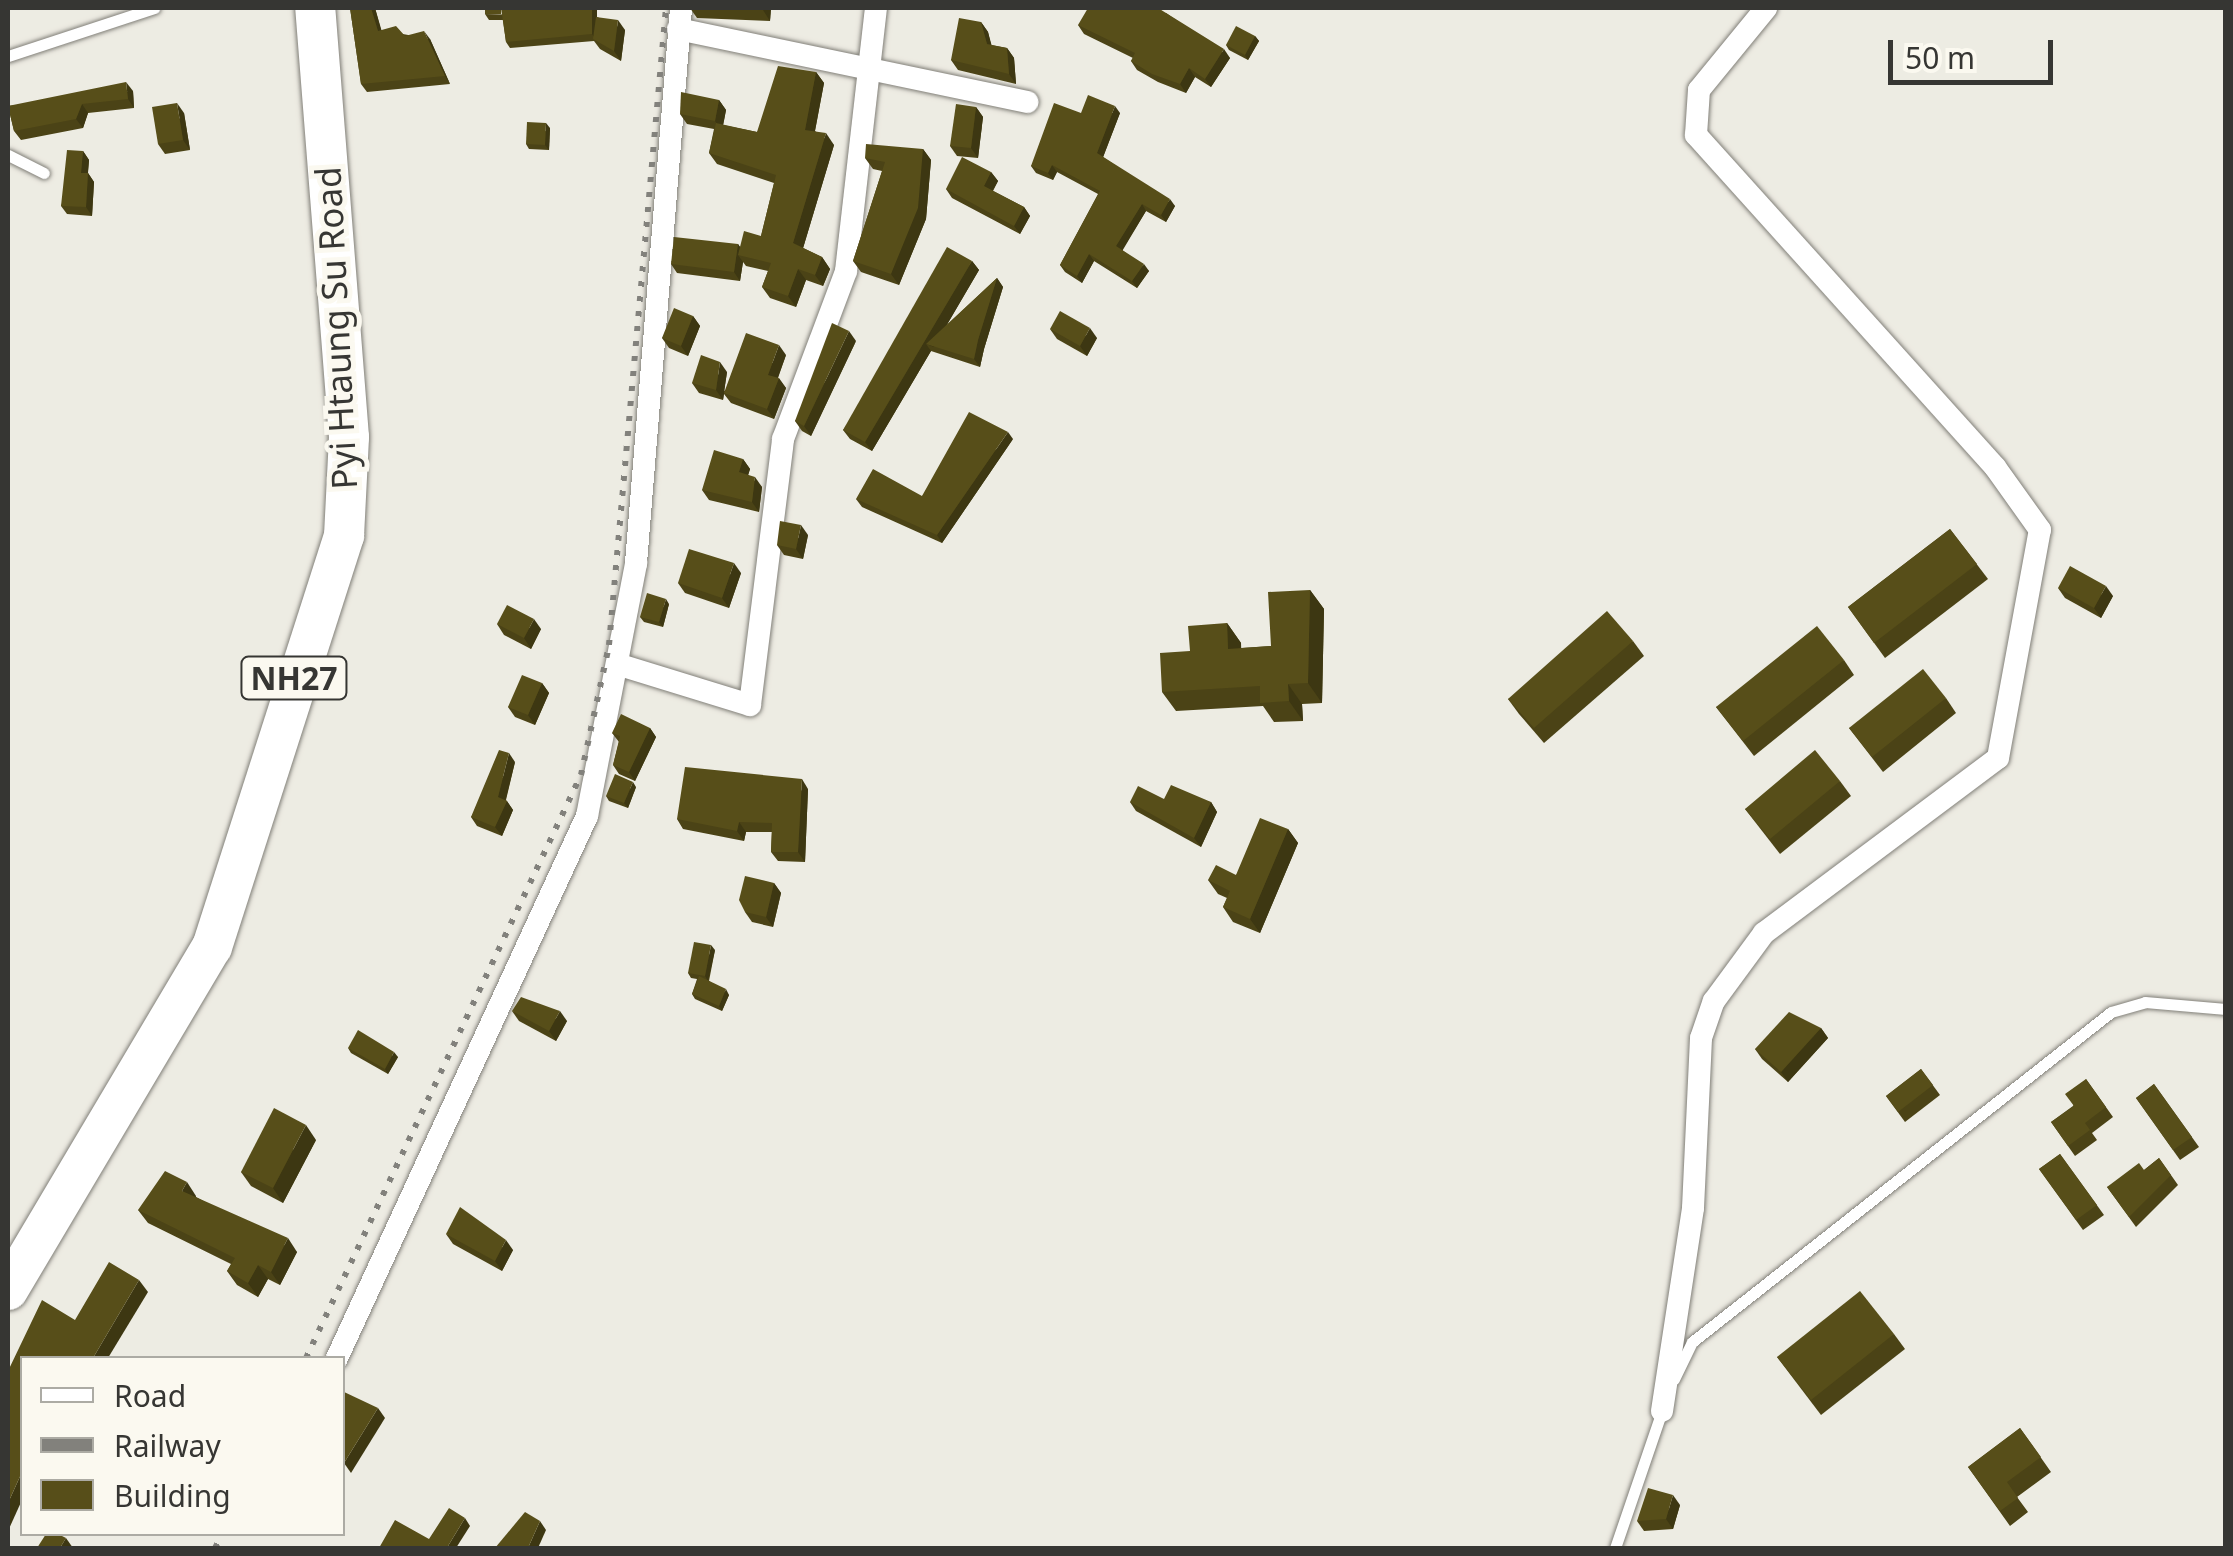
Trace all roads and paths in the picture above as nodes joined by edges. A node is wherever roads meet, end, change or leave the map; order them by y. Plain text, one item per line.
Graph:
1 (154, 8) edge
2 (316, 8) edge
3 (876, 8) edge
4 (1766, 8) edge
5 (679, 18) edge
6 (8, 56) edge
7 (870, 64) junction
8 (1028, 102) dead end
9 (8, 156) edge
10 (44, 173) dead end
11 (620, 665) junction
12 (2226, 1009) edge
13 (8, 1290) edge
14 (338, 1356) edge
15 (1662, 1411) junction
16 (1615, 1548) edge

1 - 6 lane
2 - 13 highway, Pyi Htaung Su Road / NH27
3 - 7 street
4 - 15 street
5 - 7 street
5 - 11 street
7 - 8 street
7 - 11 street
9 - 10 lane
11 - 14 street
12 - 15 lane
15 - 16 lane

